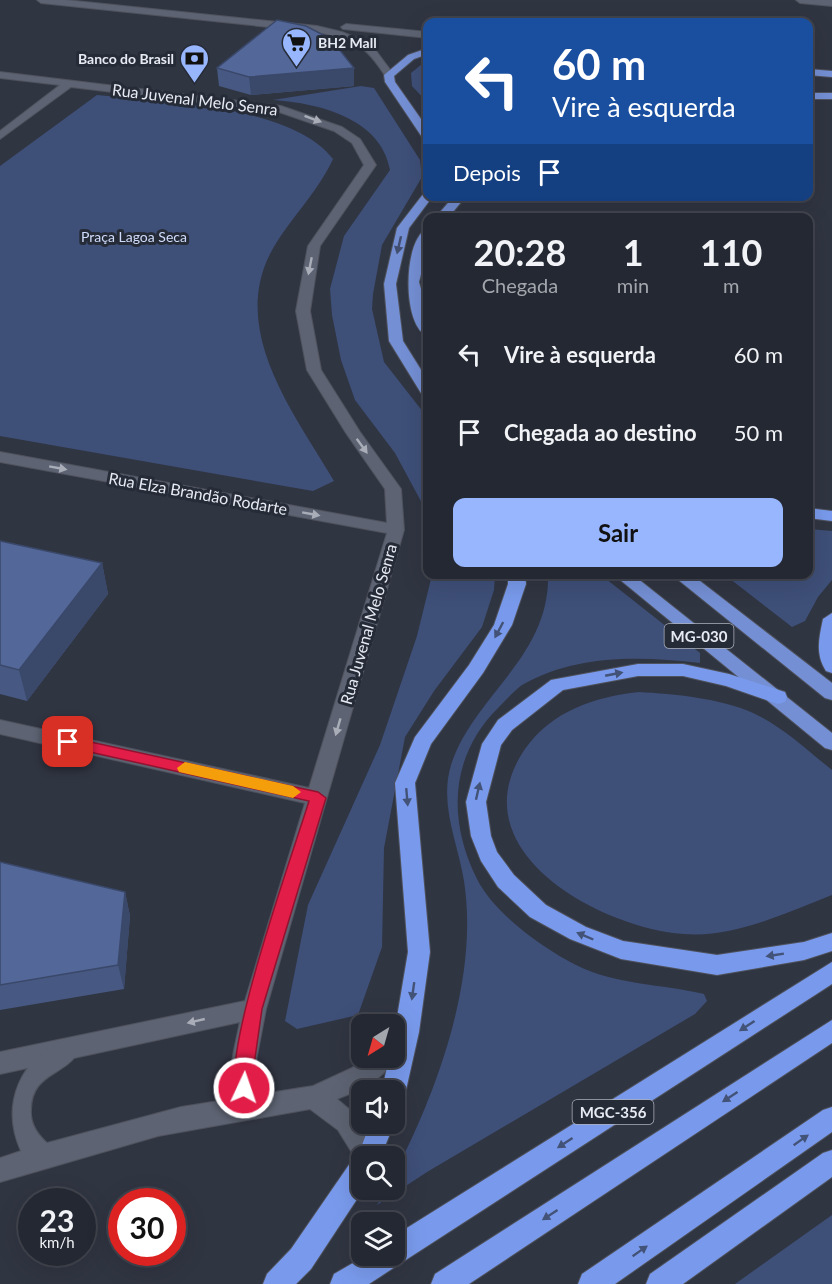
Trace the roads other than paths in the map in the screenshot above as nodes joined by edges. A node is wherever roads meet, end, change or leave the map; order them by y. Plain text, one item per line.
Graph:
1 (41, 0) edge
2 (95, 0) edge
3 (800, 0) edge
4 (832, 3) edge
5 (423, 35) edge
6 (423, 53) edge
7 (813, 72) edge
8 (832, 74) edge
9 (0, 75) edge
10 (389, 75) junction
11 (69, 84) junction
12 (813, 96) edge
13 (832, 96) edge
14 (423, 129) edge
15 (0, 136) edge
16 (423, 201) edge
17 (456, 201) edge
18 (446, 213) edge
19 (423, 242) edge
20 (423, 320) edge
21 (423, 385) edge
22 (0, 457) edge
23 (813, 514) edge
24 (832, 516) edge
25 (396, 530) junction
26 (516, 579) edge
27 (627, 579) edge
28 (686, 579) edge
29 (832, 619) edge
30 (832, 667) edge
31 (832, 693) edge
32 (778, 698) junction
33 (0, 727) edge
34 (832, 743) edge
35 (318, 798) junction
36 (832, 942) edge
37 (832, 972) edge
38 (254, 1009) junction
39 (405, 1018) edge
40 (832, 1030) edge
41 (67, 1050) junction
42 (0, 1063) edge
43 (369, 1068) edge
44 (315, 1099) junction
45 (244, 1109) junction
46 (832, 1118) edge
47 (364, 1146) edge
48 (44, 1155) junction
49 (832, 1162) edge
50 (0, 1170) edge
51 (351, 1184) edge
52 (405, 1245) edge
53 (373, 1266) edge
54 (277, 1284) edge
55 (344, 1284) edge
56 (446, 1284) edge
57 (592, 1284) edge
58 (660, 1284) edge

1 - 10 street
2 - 5 street
3 - 4 street
6 - 10 highway
7 - 8 highway
9 - 11 street, Rua Juvenal Melo Senra
10 - 14 highway
11 - 15 street
11 -> 25 street, Rua Juvenal Melo Senra
12 - 13 highway
16 -> 21 highway
17 - 18 highway
19 - 20 highway
22 -> 25 street, Rua Elza Brandão Rodarte
23 - 24 highway
25 -> 35 street, Rua Juvenal Melo Senra
26 -> 39 highway
27 - 32 highway, MG-030
28 - 31 highway, MG-030
29 - 30 highway
32 - 34 highway, MG-030
36 -> 32 highway
33 - 35 street
35 - 38 street, Rua Juvenal Melo Senra
37 -> 52 highway, MGC-356
38 -> 41 street
38 - 45 street, Rua Juvenal Melo Senra
40 -> 56 highway, MGC-356
41 - 42 street
41 - 48 street
43 - 44 street
44 - 45 street
44 - 47 street
45 - 48 street
57 -> 46 highway
48 - 50 street
49 - 58 highway
51 - 54 highway
53 - 55 highway

